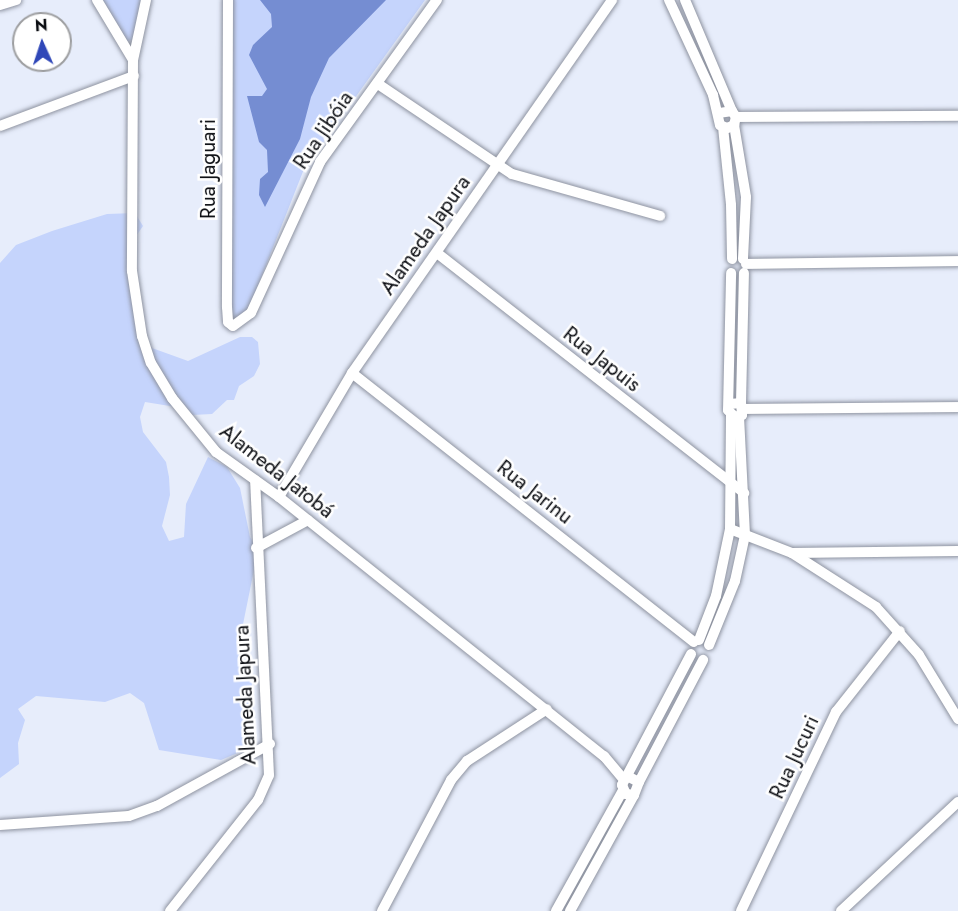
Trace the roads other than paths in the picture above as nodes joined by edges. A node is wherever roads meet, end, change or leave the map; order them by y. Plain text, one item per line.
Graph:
1 (16, 0) edge
2 (96, 0) edge
3 (146, 0) edge
4 (228, 0) edge
5 (437, 0) edge
6 (612, 0) edge
7 (669, 0) edge
8 (685, 0) edge
9 (0, 4) edge
10 (133, 60) junction
11 (134, 76) junction
12 (378, 84) junction
13 (958, 116) edge
14 (732, 120) junction
15 (0, 126) edge
16 (497, 165) junction
17 (660, 216) dead end
18 (437, 253) junction
19 (958, 261) edge
20 (741, 264) junction
21 (241, 324) joint
22 (352, 373) junction
23 (958, 407) edge
24 (737, 409) junction
25 (255, 480) junction
26 (729, 484) junction
27 (744, 493) junction
28 (279, 497) junction
29 (308, 520) junction
30 (730, 529) junction
31 (745, 535) junction
32 (256, 548) junction
33 (958, 551) edge
34 (792, 553) junction
35 (900, 631) junction
36 (696, 641) junction
37 (709, 645) junction
38 (691, 654) junction
39 (703, 660) junction
40 (547, 709) junction
41 (958, 719) edge
42 (270, 744) junction
43 (639, 782) junction
44 (625, 783) junction
45 (634, 795) junction
46 (958, 802) edge
47 (0, 825) edge
48 (170, 911) edge
49 (382, 911) edge
50 (556, 911) edge
51 (570, 911) edge
52 (741, 911) edge
53 (841, 911) edge

1 - 9 street
2 - 10 street
3 - 10 street, Alameda Jatobá
4 - 21 street, Rua Jaguari
5 - 12 street, Rua Jibóia
6 - 16 street, Alameda Japura
7 - 14 street
8 - 14 street
10 - 11 street, Alameda Jatobá
11 - 15 street
11 - 25 street, Alameda Jatobá
12 - 16 street
12 - 21 street, Rua Jibóia
13 - 14 street
14 - 20 street
14 - 20 street
16 - 17 street
16 - 18 street, Alameda Japura
18 - 22 street, Alameda Japura
18 - 26 street, Rua Japuis
19 - 20 street
20 - 24 street
20 - 24 street
22 - 28 street, Alameda Japura
22 - 36 street, Rua Jarinu
23 - 24 street
24 - 26 street
24 - 27 street
25 - 28 street, Alameda Jatobá
25 - 32 street, Alameda Japura
26 - 27 street, Rua Japuis
26 - 30 street
27 - 31 street
28 - 29 street, Alameda Jatobá
29 - 32 street
29 - 40 street, Alameda Jatobá
30 - 31 street
30 - 36 street
31 - 34 street
31 - 37 street
32 - 42 street, Alameda Japura
33 - 34 street
34 - 35 street
35 - 41 street
35 - 52 street, Rua Jucuri
36 - 37 street, Rua Jarinu
36 - 38 street
37 - 39 street
38 - 39 street
38 - 44 street
39 - 43 street
40 - 44 street, Alameda Jatobá
40 - 49 street
42 - 47 street
42 - 48 street, Alameda Japura
43 - 44 street
43 - 45 street
44 - 45 street
44 - 50 street
45 - 51 street
46 - 53 street

